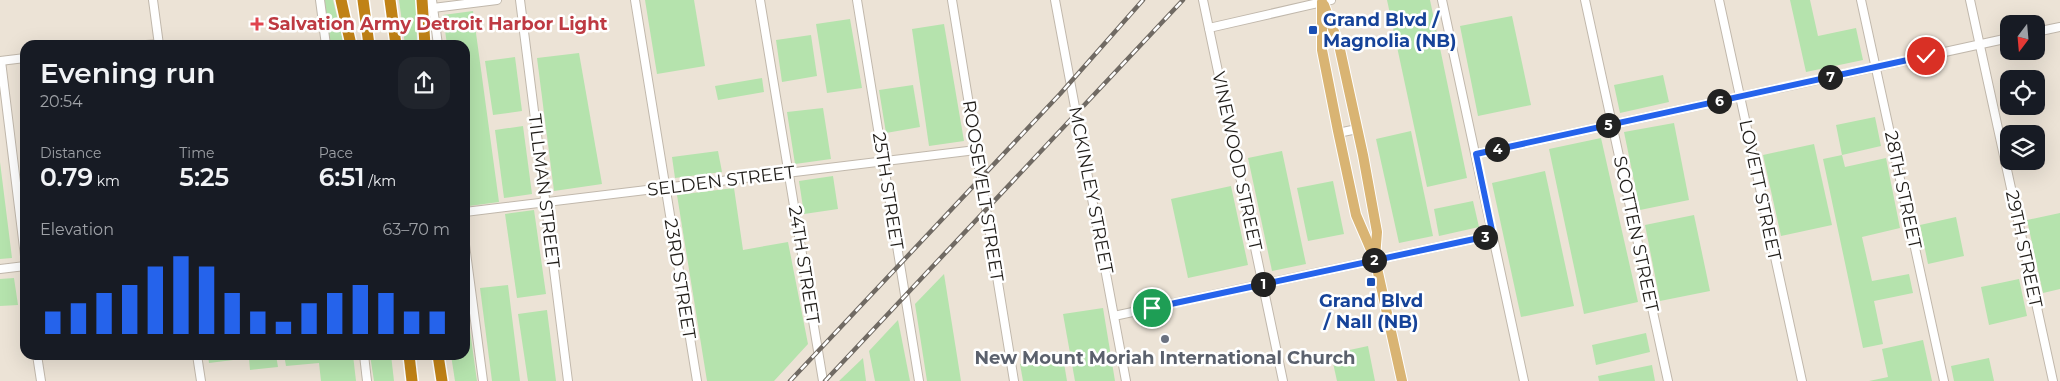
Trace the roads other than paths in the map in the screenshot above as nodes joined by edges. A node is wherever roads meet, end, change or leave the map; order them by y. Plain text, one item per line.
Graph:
1 (152, 0) edge
2 (320, 0) edge
3 (341, 0) edge
4 (363, 0) edge
5 (390, 0) edge
6 (422, 0) edge
7 (497, 0) edge
8 (520, 0) edge
9 (635, 0) edge
10 (760, 0) edge
11 (857, 0) edge
12 (952, 0) edge
13 (1055, 0) edge
14 (1203, 0) edge
15 (1442, 0) edge
16 (1585, 0) edge
17 (1719, 0) edge
18 (1861, 0) edge
19 (1970, 0) edge
20 (1325, 1) edge
21 (433, 4) edge
22 (2060, 27) edge
23 (1209, 28) junction
24 (2045, 30) edge
25 (158, 40) edge
26 (325, 40) edge
27 (350, 40) edge
28 (368, 40) edge
29 (395, 40) edge
30 (425, 40) edge
31 (437, 40) edge
32 (2000, 40) edge
33 (1980, 44) junction
34 (20, 59) edge
35 (0, 61) edge
36 (1876, 67) junction
37 (1740, 96) junction
38 (1612, 124) junction
39 (1357, 129) junction
40 (1338, 133) junction
41 (976, 150) junction
42 (1476, 154) junction
43 (883, 161) junction
44 (789, 172) junction
45 (665, 187) junction
46 (545, 203) junction
47 (470, 211) edge
48 (20, 217) edge
49 (1493, 235) junction
50 (1375, 259) junction
51 (20, 267) edge
52 (0, 269) edge
53 (470, 283) edge
54 (1263, 284) junction
55 (1114, 316) junction
56 (39, 360) edge
57 (198, 360) edge
58 (365, 360) edge
59 (409, 360) edge
60 (439, 360) edge
61 (444, 360) edge
62 (41, 381) edge
63 (200, 381) edge
64 (367, 381) edge
65 (412, 381) edge
66 (442, 381) edge
67 (446, 381) edge
68 (483, 381) edge
69 (568, 381) edge
70 (697, 381) edge
71 (823, 381) edge
72 (919, 381) edge
73 (1014, 381) edge
74 (1126, 381) edge
75 (1283, 381) edge
76 (1402, 381) edge
77 (1524, 381) edge
78 (1668, 381) edge
79 (1802, 381) edge
80 (1944, 381) edge
81 (2052, 381) edge

1 - 25 street
2 - 26 street
3 - 27 highway
4 - 28 highway
5 - 29 highway
6 - 30 highway
7 - 21 street
8 - 46 street, TILLMAN STREET
9 - 45 street, 23RD STREET
10 - 44 street, 24TH STREET
11 - 43 street, 25TH STREET
12 - 41 street, ROOSEVELT STREET
13 - 55 street, MCKINLEY STREET
14 - 23 street, VINEWOOD STREET
15 - 42 street
16 - 38 street, SCOTTEN STREET
17 - 37 street, LOVETT STREET
18 - 36 street, 28TH STREET
19 - 33 street, 29TH STREET
20 - 23 street
20 - 39 main road
20 - 40 main road
21 - 31 street
22 - 24 street
23 - 54 street, VINEWOOD STREET
32 - 33 street
33 - 36 street
33 - 81 street, 29TH STREET
34 - 35 street
35 - 48 street
36 - 37 street
36 - 80 street, 28TH STREET
37 - 38 street
37 - 79 street, LOVETT STREET
38 - 42 street
38 - 78 street, SCOTTEN STREET
39 - 40 street
39 - 50 main road
40 - 50 main road
41 - 43 street, SELDEN STREET
41 - 73 street, ROOSEVELT STREET
42 - 49 street
43 - 44 street, SELDEN STREET
43 - 72 street, 25TH STREET
44 - 45 street, SELDEN STREET
44 - 71 street, 24TH STREET
45 - 46 street, SELDEN STREET
45 - 70 street, 23RD STREET
46 - 47 street, SELDEN STREET
46 - 69 street, TILLMAN STREET
49 - 50 street
49 - 77 street
50 - 54 street
50 - 76 main road
51 - 52 street
53 - 68 street
54 - 55 street
54 - 75 street, VINEWOOD STREET
55 - 74 street, MCKINLEY STREET
56 - 62 street
57 - 63 street
58 - 64 street
59 - 65 highway
60 - 66 highway
61 - 67 highway

